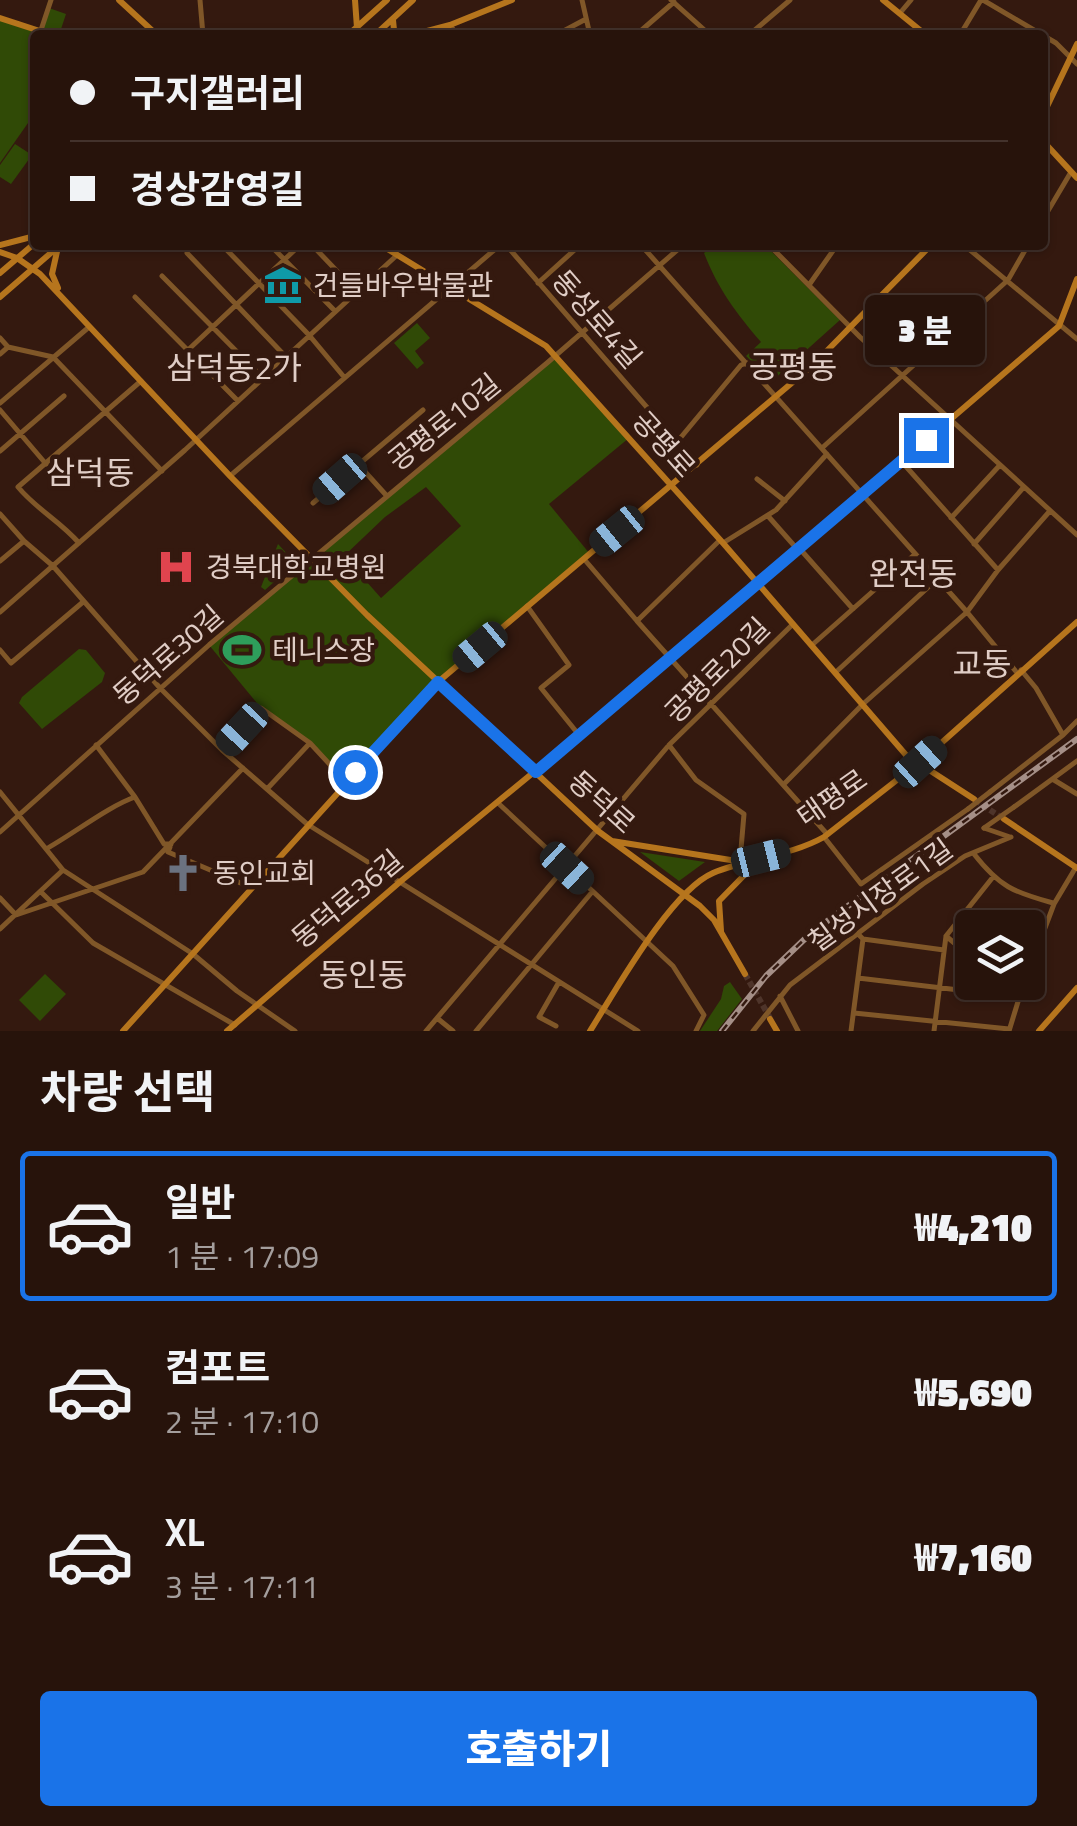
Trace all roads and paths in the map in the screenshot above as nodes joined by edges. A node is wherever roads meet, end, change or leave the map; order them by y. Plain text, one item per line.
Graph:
1 (51, 0) edge
2 (119, 0) edge
3 (200, 0) edge
4 (355, 0) edge
5 (387, 0) edge
6 (414, 0) edge
7 (512, 0) edge
8 (582, 0) edge
9 (790, 0) edge
10 (883, 0) edge
11 (911, 0) edge
12 (982, 0) edge
13 (672, 1) edge
14 (900, 14) junction
15 (0, 18) edge
16 (394, 18) junction
17 (586, 19) junction
18 (450, 26) junction
19 (357, 28) junction
20 (35, 30) edge
21 (42, 30) edge
22 (151, 30) edge
23 (203, 30) edge
24 (354, 30) edge
25 (381, 30) edge
26 (394, 30) edge
27 (433, 30) edge
28 (453, 30) edge
29 (565, 30) edge
30 (589, 30) edge
31 (641, 30) edge
32 (704, 30) edge
33 (755, 30) edge
34 (913, 30) edge
35 (963, 30) edge
36 (1034, 30) edge
37 (1048, 38) edge
38 (1077, 44) edge
39 (1074, 61) edge
40 (1048, 106) edge
41 (1048, 147) edge
42 (1074, 175) edge
43 (1048, 212) edge
44 (30, 240) edge
45 (0, 244) edge
46 (30, 244) edge
47 (54, 250) edge
48 (58, 250) edge
49 (227, 250) edge
50 (275, 250) edge
51 (295, 250) edge
52 (317, 250) edge
53 (388, 250) edge
54 (497, 250) edge
55 (508, 250) edge
56 (574, 250) edge
57 (646, 250) edge
58 (677, 250) edge
59 (774, 250) edge
60 (834, 250) edge
61 (926, 250) edge
62 (970, 250) edge
63 (1025, 250) edge
64 (0, 252) edge
65 (187, 253) dead end
66 (396, 256) junction
67 (17, 258) junction
68 (284, 260) junction
69 (659, 266) junction
70 (32, 269) junction
71 (0, 272) edge
72 (162, 276) dead end
73 (1077, 278) edge
74 (1008, 280) junction
75 (538, 283) junction
76 (258, 284) junction
77 (809, 285) junction
78 (449, 287) junction
79 (356, 291) junction
80 (60, 294) junction
81 (135, 296) dead end
82 (0, 297) edge
83 (235, 305) junction
84 (334, 311) junction
85 (90, 326) junction
86 (212, 326) junction
87 (1059, 326) junction
88 (852, 328) junction
89 (582, 333) junction
90 (309, 335) junction
91 (0, 338) edge
92 (1077, 339) edge
93 (8, 347) junction
94 (188, 350) junction
95 (0, 354) edge
96 (555, 355) junction
97 (53, 357) junction
98 (286, 357) junction
99 (748, 363) junction
100 (902, 376) junction
101 (344, 377) junction
102 (263, 378) junction
103 (141, 381) junction
104 (64, 396) dead end
105 (776, 396) junction
106 (238, 402) junction
107 (0, 406) edge
108 (424, 410) dead end
109 (106, 413) junction
110 (950, 419) junction
111 (20, 434) junction
112 (196, 440) junction
113 (677, 442) junction
114 (825, 451) junction
115 (0, 452) edge
116 (902, 462) junction
117 (46, 464) junction
118 (358, 464) junction
119 (697, 464) junction
120 (1000, 466) junction
121 (162, 471) junction
122 (230, 476) junction
123 (757, 479) dead end
124 (672, 486) junction
125 (1022, 488) junction
126 (386, 495) junction
127 (862, 496) junction
128 (785, 501) junction
129 (312, 503) dead end
130 (1049, 512) junction
131 (0, 514) edge
132 (768, 516) junction
133 (950, 519) junction
134 (1077, 534) edge
135 (24, 541) junction
136 (79, 542) junction
137 (721, 542) junction
138 (974, 544) junction
139 (799, 549) junction
140 (914, 555) junction
141 (314, 559) junction
142 (583, 559) junction
143 (0, 561) edge
144 (53, 566) junction
145 (998, 570) junction
146 (936, 580) junction
147 (757, 584) junction
148 (83, 602) junction
149 (527, 606) junction
150 (853, 609) junction
151 (0, 612) edge
152 (967, 612) junction
153 (637, 621) junction
154 (1077, 622) edge
155 (793, 624) junction
156 (812, 645) junction
157 (0, 650) edge
158 (672, 658) junction
159 (836, 672) junction
160 (1020, 672) junction
161 (438, 682) junction
162 (160, 688) junction
163 (711, 702) junction
164 (864, 704) junction
165 (1077, 721) edge
166 (1063, 734) junction
167 (579, 735) junction
168 (310, 743) junction
169 (96, 745) junction
170 (669, 746) junction
171 (222, 750) junction
172 (1077, 761) edge
173 (920, 762) junction
174 (242, 768) junction
175 (536, 772) junction
176 (1054, 780) junction
177 (346, 782) junction
178 (785, 784) junction
179 (267, 790) junction
180 (0, 792) edge
181 (1077, 794) edge
182 (135, 797) junction
183 (974, 799) tunnel mouth
184 (498, 803) junction
185 (19, 816) junction
186 (1004, 819) tunnel mouth
187 (308, 824) junction
188 (598, 831) junction
189 (0, 832) edge
190 (825, 836) junction
191 (609, 840) junction
192 (171, 844) junction
193 (46, 849) junction
194 (974, 854) junction
195 (761, 858) junction
196 (734, 861) junction
197 (744, 862) junction
198 (567, 868) junction
199 (1077, 868) edge
200 (63, 870) junction
201 (992, 877) junction
202 (401, 881) junction
203 (250, 888) junction
204 (93, 889) junction
205 (41, 892) junction
206 (592, 892) junction
207 (685, 894) junction
208 (0, 898) edge
209 (52, 903) junction
210 (1054, 904) junction
211 (16, 915) junction
212 (1045, 928) edge
213 (0, 930) edge
214 (721, 932) junction
215 (861, 936) junction
216 (946, 936) junction
217 (648, 944) junction
218 (955, 944) edge
219 (502, 945) junction
220 (944, 950) junction
221 (193, 954) junction
222 (533, 965) junction
223 (744, 974) tunnel mouth
224 (858, 978) junction
225 (559, 982) junction
226 (166, 983) junction
227 (940, 987) junction
228 (1077, 988) edge
229 (955, 989) edge
230 (780, 996) junction
231 (1017, 1000) edge
232 (258, 1005) junction
233 (604, 1010) junction
234 (854, 1013) junction
235 (437, 1018) junction
236 (770, 1019) tunnel mouth
237 (936, 1022) junction
238 (235, 1024) junction
239 (556, 1026) dead end
240 (754, 1030) edge
241 (1009, 1030) edge
242 (123, 1031) edge
243 (227, 1031) edge
244 (296, 1031) edge
245 (426, 1031) edge
246 (453, 1031) edge
247 (476, 1031) edge
248 (590, 1031) edge
249 (638, 1031) edge
250 (696, 1031) edge
251 (777, 1031) edge
252 (798, 1031) edge
253 (851, 1031) edge
254 (934, 1031) edge
255 (1039, 1031) edge

1 - 21 street
2 - 22 main road
3 - 23 street
4 - 19 main road
5 - 19 main road
6 - 16 main road
7 - 18 main road
8 - 17 street
9 - 33 street
10 - 14 main road
11 - 14 street
12 - 35 street
12 - 36 street
13 - 31 street
13 - 32 street
14 - 34 main road
15 - 20 main road
16 - 25 main road
16 - 26 main road
17 - 29 street
17 - 30 street
18 - 27 main road
18 - 28 street
19 - 24 main road
37 - 39 street
38 - 39 main road
39 - 40 main road
41 - 42 main road
42 - 43 street
44 - 45 main road
46 - 67 main road
47 - 70 main road
48 - 80 main road
49 - 76 street
50 - 68 street
51 - 68 street
52 - 79 street
53 - 66 main road, 공평로
54 - 78 street
55 - 75 street, 동성로4길
56 - 75 street
57 - 69 street
58 - 69 street, 공평로10길
59 - 77 street
60 - 77 street
61 - 88 main road
62 - 74 street
63 - 74 street
64 - 67 main road, 동덕로
65 - 83 street
66 - 78 main road, 공평로
66 - 79 street
67 - 70 main road, 동덕로
67 - 71 main road
68 - 76 street
68 - 84 street
69 - 89 street, 공평로10길
69 - 99 street
70 - 80 main road, 동덕로
70 - 82 main road
72 - 86 street
73 - 87 main road
74 - 87 street
74 - 100 street
75 - 89 street, 동성로4길
76 - 83 street
76 - 90 street
77 - 88 street
78 - 96 main road, 공평로
78 - 101 street
79 - 84 street
80 - 85 main road, 동덕로
81 - 94 street
83 - 86 street
83 - 98 street
84 - 90 street
85 - 97 street
85 - 103 main road, 동덕로
86 - 94 street
86 - 102 street
87 - 92 street
87 - 110 main road, 동덕로36길
88 - 100 street
88 - 105 main road
89 - 96 street, 공평로10길
89 - 113 street, 동성로4길
90 - 98 street
90 - 101 street
91 - 93 street
93 - 95 street
93 - 97 street
94 - 106 street
96 - 124 main road, 공평로
96 - 126 street, 공평로10길
97 - 107 street
97 - 109 street
98 - 102 street
99 - 105 street
99 - 113 street
100 - 110 street
100 - 114 street
101 - 122 street
102 - 106 street
103 - 109 street
103 - 112 main road, 동덕로
104 - 111 street
105 - 114 street
105 - 119 main road
106 - 112 street
107 - 111 street
108 - 118 street, 공평로10길
109 - 117 street
109 - 121 street
110 - 116 main road, 동덕로36길
110 - 120 street
111 - 115 street
111 - 117 street
112 - 121 street
112 - 122 main road, 동덕로
113 - 119 street, 동성로4길
114 - 127 street
114 - 128 street
116 - 127 main road, 동덕로36길
116 - 133 street
117 - 136 street
118 - 126 street
118 - 129 street, 공평로10길
119 - 124 main road
120 - 125 street
120 - 133 street
121 - 136 street
122 - 141 main road, 동덕로
123 - 128 street
124 - 137 main road, 공평로
124 - 142 main road
125 - 130 street
125 - 138 street
126 - 141 street, 공평로10길
127 - 139 main road, 동덕로36길
127 - 140 street
128 - 132 street
130 - 134 street
130 - 145 street
131 - 135 street
132 - 137 street
132 - 139 street
133 - 138 street
135 - 143 street
135 - 144 street
136 - 144 street
137 - 147 main road, 공평로
137 - 153 street
138 - 145 street
139 - 147 main road, 동덕로36길
139 - 150 street
140 - 146 street
140 - 150 street
141 - 161 main road, 동덕로
141 - 162 street, 동덕로30길
142 - 149 main road
142 - 153 street
144 - 148 street
144 - 151 street
145 - 152 street
146 - 152 street
146 - 159 street
147 - 155 main road, 공평로
147 - 158 main road, 동덕로36길
148 - 157 street
148 - 162 street
149 - 161 main road
149 - 167 street
150 - 156 street
152 - 160 street
152 - 164 street
153 - 158 street
154 - 160 main road, 태평로
155 - 156 main road, 공평로
155 - 163 street, 공평로20길
156 - 159 main road, 공평로
158 - 163 street
158 - 167 main road, 동덕로36길
159 - 164 main road, 공평로
160 - 166 street
160 - 173 main road, 태평로
161 - 175 main road, 동덕로
161 - 177 main road
162 - 169 street, 동덕로30길
162 - 171 street
163 - 170 street, 공평로20길
163 - 178 street
164 - 173 main road, 공평로
164 - 178 street
165 - 166 street
166 - 190 street, bridge
167 - 175 main road, 동덕로36길
168 - 171 street
168 - 177 street
168 - 179 street
169 - 182 street
169 - 185 street, 동덕로30길
170 - 188 street, 공평로20길
170 - 196 street, 공평로20길
171 - 174 street
172 - 176 street
173 - 183 main road, 공평로
173 - 190 main road, 태평로
174 - 179 street
174 - 192 street
175 - 184 main road, 동덕로36길
175 - 188 main road, 동덕로
176 - 181 street
176 - 194 street, 칠성시장로1길, bridge
177 - 187 main road
178 - 190 street
179 - 187 street
180 - 185 street
182 - 192 street
182 - 193 street
184 - 198 street
184 - 202 main road, 동덕로36길
185 - 189 street, 동덕로30길
185 - 193 street
186 - 199 main road
187 - 202 street
187 - 203 main road
188 - 191 main road, 동덕로
188 - 198 street, 공평로20길
190 - 195 main road, 태평로
191 - 196 main road
191 - 207 main road, 동덕로
192 - 203 street
192 - 204 street
193 - 200 street
194 - 201 street
194 - 215 street, 칠성시장로1길
195 - 197 main road, 태평로
195 - 214 main road
196 - 197 main road
197 - 207 main road, 태평로
198 - 206 street
198 - 219 street, 공평로20길
199 - 210 street
200 - 204 street
200 - 205 street
201 - 210 street
201 - 216 street
202 - 219 street
202 - 232 main road, 동덕로36길
203 - 221 main road
204 - 209 street
204 - 221 street
205 - 209 street
205 - 211 street
206 - 217 street
206 - 222 street
207 - 214 main road, 동덕로
207 - 217 main road, 태평로
208 - 211 street
209 - 211 street
209 - 226 street
210 - 212 street
211 - 213 street
214 - 223 main road, 동덕로
215 - 220 street
215 - 224 street
215 - 230 street, 칠성시장로1길
216 - 218 street
216 - 220 street
217 - 233 main road, 태평로
217 - 250 street
219 - 222 street
219 - 235 street, 공평로20길
220 - 227 street
221 - 226 main road
221 - 232 street
222 - 225 street
222 - 247 street
224 - 227 street
224 - 234 street
225 - 233 street
225 - 239 street
226 - 238 street
226 - 242 main road
227 - 229 street
227 - 237 street
228 - 255 main road
230 - 240 street, 칠성시장로1길
230 - 252 street
231 - 241 street
232 - 238 main road, 동덕로36길
232 - 244 street
233 - 248 main road, 태평로
233 - 249 street
234 - 237 street
234 - 253 street
235 - 245 street, 공평로20길
235 - 246 street
236 - 251 main road
237 - 241 street
237 - 254 street
238 - 243 main road, 동덕로36길

